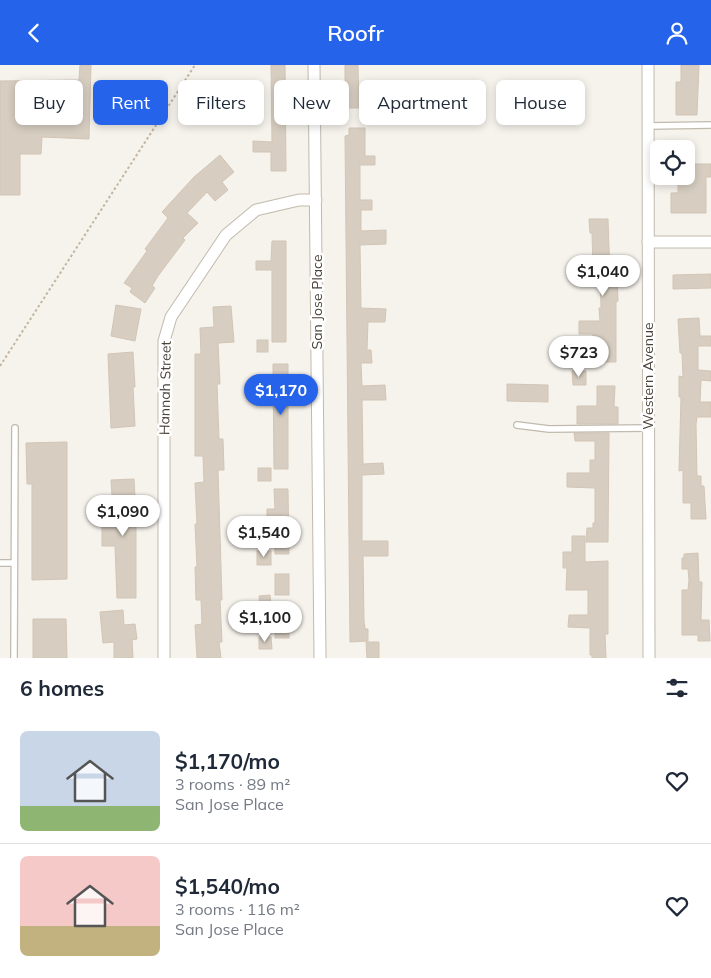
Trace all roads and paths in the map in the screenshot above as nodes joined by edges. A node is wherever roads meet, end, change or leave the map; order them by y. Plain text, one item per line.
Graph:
1 (195, 65) edge
2 (314, 65) edge
3 (648, 65) edge
4 (711, 125) edge
5 (648, 126) junction
6 (316, 200) junction
7 (648, 242) junction
8 (711, 242) edge
9 (0, 366) edge
10 (517, 425) dead end
11 (15, 428) dead end
12 (648, 428) junction
13 (0, 563) edge
14 (14, 563) junction
15 (14, 658) edge
16 (164, 658) edge
17 (320, 658) edge
18 (649, 658) edge

1 - 9 path
2 - 6 street, San Jose Place
3 - 5 street, Western Avenue
4 - 5 lane
5 - 7 street, Western Avenue
6 - 16 street, Hannah Street
6 - 17 street, San Jose Place
7 - 8 street
7 - 12 street, Western Avenue
10 - 12 lane
11 - 14 lane
12 - 18 street, Western Avenue
13 - 14 lane
14 - 15 lane

